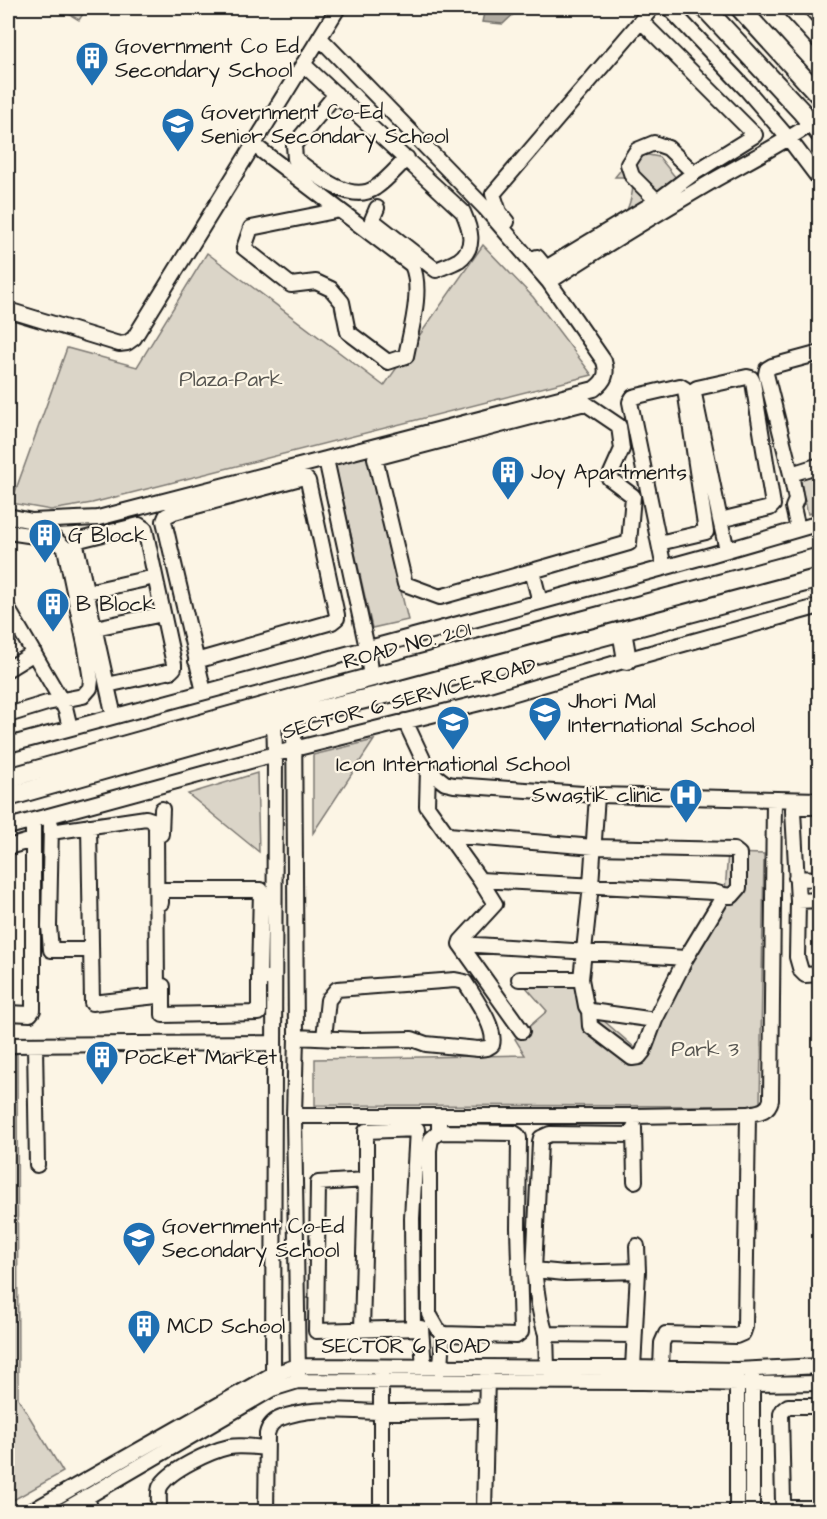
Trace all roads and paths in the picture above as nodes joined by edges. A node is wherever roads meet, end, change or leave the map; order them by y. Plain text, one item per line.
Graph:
1 (338, 8) edge
2 (652, 8) edge
3 (669, 8) edge
4 (705, 8) edge
5 (740, 8) edge
6 (789, 8) edge
7 (641, 21) junction
8 (320, 38) junction
9 (819, 42) edge
10 (303, 64) junction
11 (336, 94) junction
12 (819, 96) edge
13 (815, 129) edge
14 (789, 139) junction
15 (254, 145) junction
16 (407, 158) junction
17 (694, 173) junction
18 (819, 180) edge
19 (657, 201) junction
20 (377, 208) dead end
21 (340, 210) junction
22 (549, 282) junction
23 (8, 310) edge
24 (819, 353) edge
25 (492, 422) junction
26 (326, 459) junction
27 (819, 465) edge
28 (791, 474) junction
29 (8, 516) edge
30 (720, 520) junction
31 (808, 527) edge
32 (8, 532) edge
33 (705, 533) junction
34 (659, 543) junction
35 (727, 550) junction
36 (710, 555) junction
37 (819, 557) edge
38 (664, 568) junction
39 (532, 571) junction
40 (155, 577) junction
41 (819, 578) edge
42 (87, 592) junction
43 (540, 602) junction
44 (819, 606) edge
45 (8, 609) edge
46 (163, 614) junction
47 (95, 628) junction
48 (622, 631) junction
49 (366, 648) junction
50 (34, 653) junction
51 (627, 660) junction
52 (196, 661) junction
53 (8, 669) edge
54 (371, 678) junction
55 (107, 685) junction
56 (204, 692) junction
57 (61, 700) junction
58 (294, 707) junction
59 (274, 713) junction
60 (8, 715) edge
61 (114, 716) junction
62 (405, 721) junction
63 (70, 728) junction
64 (8, 745) edge
65 (294, 749) junction
66 (275, 755) junction
67 (428, 768) junction
68 (8, 778) edge
69 (597, 795) junction
70 (8, 797) edge
71 (774, 799) junction
72 (819, 800) edge
73 (819, 807) edge
74 (162, 809) dead end
75 (51, 816) junction
76 (33, 821) junction
77 (89, 826) junction
78 (8, 827) edge
79 (51, 832) junction
80 (448, 836) junction
81 (33, 840) junction
82 (8, 847) edge
83 (594, 847) junction
84 (795, 849) junction
85 (773, 850) junction
86 (796, 878) junction
87 (819, 879) edge
88 (480, 880) junction
89 (591, 885) junction
90 (161, 891) junction
91 (724, 895) junction
92 (819, 900) edge
93 (798, 901) junction
94 (797, 928) junction
95 (772, 929) junction
96 (460, 944) junction
97 (91, 950) junction
98 (584, 952) junction
99 (686, 958) junction
100 (819, 974) edge
101 (259, 978) junction
102 (274, 978) junction
103 (519, 979) dead end
104 (581, 979) junction
105 (589, 1011) junction
106 (8, 1013) edge
107 (654, 1020) junction
108 (522, 1031) dead end
109 (297, 1037) junction
110 (324, 1038) junction
111 (274, 1043) junction
112 (8, 1045) edge
113 (35, 1045) junction
114 (748, 1114) junction
115 (294, 1116) junction
116 (439, 1116) junction
117 (633, 1116) junction
118 (439, 1131) junction
119 (634, 1135) junction
120 (37, 1165) dead end
121 (366, 1180) junction
122 (635, 1182) dead end
123 (637, 1245) dead end
124 (534, 1270) junction
125 (638, 1271) junction
126 (413, 1328) junction
127 (362, 1329) junction
128 (443, 1334) junction
129 (546, 1334) junction
130 (634, 1335) junction
131 (298, 1366) junction
132 (819, 1366) edge
133 (381, 1367) junction
134 (424, 1367) junction
135 (441, 1368) junction
136 (488, 1368) junction
137 (547, 1368) junction
138 (633, 1368) junction
139 (662, 1368) junction
140 (752, 1369) junction
141 (273, 1374) junction
142 (737, 1377) junction
143 (298, 1381) junction
144 (381, 1382) junction
145 (487, 1382) junction
146 (819, 1383) edge
147 (752, 1384) junction
148 (272, 1389) junction
149 (819, 1406) edge
150 (486, 1410) junction
151 (381, 1412) junction
152 (266, 1448) junction
153 (87, 1496) junction
154 (819, 1508) edge
155 (151, 1510) edge
156 (30, 1512) edge
157 (61, 1512) edge
158 (91, 1512) edge
159 (266, 1512) edge
160 (381, 1512) edge
161 (484, 1512) edge
162 (737, 1512) edge
163 (752, 1512) edge

1 - 8 street
2 - 7 street
3 - 14 street
4 - 13 main road
5 - 12 main road
6 - 9 street
7 - 17 street
7 - 19 street
8 - 10 street
8 - 22 street
10 - 11 street
10 - 15 street
11 - 16 street
11 - 16 street
13 - 14 street
14 - 18 street
14 - 22 street
15 - 21 street
15 - 23 street
16 - 20 street
17 - 19 street
17 - 19 street
21 - 21 street
22 - 25 street
24 - 28 street
25 - 26 street
25 - 39 street
25 - 39 street
26 - 29 street
26 - 49 street
27 - 28 street
28 - 31 street
30 - 30 street
30 - 35 street
31 - 35 street
32 - 57 street
33 - 34 street
33 - 34 street
33 - 36 street
34 - 38 street
35 - 36 street
36 - 38 street
37 - 54 main road, ROAD NO. 201
38 - 43 street
39 - 43 street
40 - 42 street
40 - 42 street
40 - 46 street
41 - 48 main road, ROAD NO. 201
42 - 47 street
43 - 49 street
44 - 51 street, SECTOR 6 SERVICE ROAD
45 - 50 street
46 - 47 street
46 - 55 street
47 - 55 street
48 - 51 main road
48 - 58 main road, ROAD NO. 201
49 - 54 street
49 - 56 street
50 - 53 street
50 - 57 street
51 - 62 street, SECTOR 6 SERVICE ROAD
52 - 52 street
52 - 56 street
54 - 58 main road, ROAD NO. 201
55 - 61 street
56 - 61 street
57 - 60 street
57 - 63 street
58 - 59 main road, ROAD NO. 201
58 - 65 street
59 - 66 street
59 - 68 main road, ROAD NO. 201
59 - 70 main road, ROAD NO. 201
61 - 63 street
62 - 65 street, SECTOR 6 SERVICE ROAD
62 - 67 street
63 - 64 street
65 - 66 street, SECTOR 6 SERVICE ROAD
65 - 109 street
66 - 75 street, SECTOR 6 SERVICE ROAD
66 - 102 street
67 - 69 street
67 - 80 street
69 - 71 street
69 - 83 street
71 - 72 street
71 - 85 street
73 - 84 street
74 - 90 street
75 - 76 street, SECTOR 6 SERVICE ROAD
75 - 79 street
76 - 78 street, SECTOR 6 SERVICE ROAD
76 - 81 street
77 - 79 street
77 - 97 street
77 - 97 street
79 - 97 street
80 - 83 street
80 - 88 street
81 - 82 street
81 - 106 street
83 - 89 street
83 - 91 street
84 - 85 street
84 - 86 street
85 - 95 street
86 - 87 street
86 - 93 street
88 - 89 street
88 - 96 street
89 - 91 street
89 - 98 street
90 - 101 street
90 - 101 street
91 - 99 street
92 - 93 street
93 - 94 street
94 - 95 street
94 - 100 street
95 - 114 street
96 - 98 street
96 - 108 street
98 - 99 street
98 - 104 street
99 - 107 street
101 - 102 street
102 - 111 street
103 - 104 street
104 - 105 street
105 - 107 street
105 - 107 street
109 - 110 street
109 - 115 street
110 - 110 street
111 - 113 street
111 - 141 street
112 - 113 street
113 - 120 street
114 - 117 street
114 - 139 street
115 - 116 street
115 - 131 street
116 - 117 street
116 - 118 street
117 - 119 street
118 - 128 street
118 - 128 street
119 - 122 street
119 - 124 street
121 - 126 street
121 - 127 street
121 - 127 street
123 - 125 street
124 - 125 street
124 - 129 street
125 - 130 street
126 - 127 street
126 - 134 street
128 - 135 street
129 - 130 street
129 - 137 street
130 - 138 street
131 - 133 street, SECTOR 6 ROAD
131 - 141 street, SECTOR 6 ROAD
131 - 143 street
132 - 140 street, SECTOR 6 ROAD
133 - 134 street, SECTOR 6 ROAD
133 - 144 street
134 - 135 street, SECTOR 6 ROAD
135 - 136 street, SECTOR 6 ROAD
136 - 137 street, SECTOR 6 ROAD
136 - 145 street
137 - 138 street, SECTOR 6 ROAD
138 - 139 street, SECTOR 6 ROAD
139 - 142 street, SECTOR 6 ROAD
140 - 142 street, SECTOR 6 ROAD
140 - 147 street
141 - 148 street
141 - 156 street, SECTOR 6 ROAD
142 - 145 street, SECTOR 6 ROAD
142 - 147 street, SECTOR 6 ROAD
142 - 162 street
143 - 144 street, SECTOR 6 ROAD
143 - 148 street, SECTOR 6 ROAD
144 - 145 street, SECTOR 6 ROAD
144 - 151 street
145 - 150 street
146 - 147 street, SECTOR 6 ROAD
147 - 163 street
148 - 153 street, SECTOR 6 ROAD
149 - 154 street
150 - 151 street
150 - 161 street
151 - 152 street
151 - 160 street
152 - 155 street
152 - 159 street
153 - 157 street, SECTOR 6 ROAD
153 - 158 street

